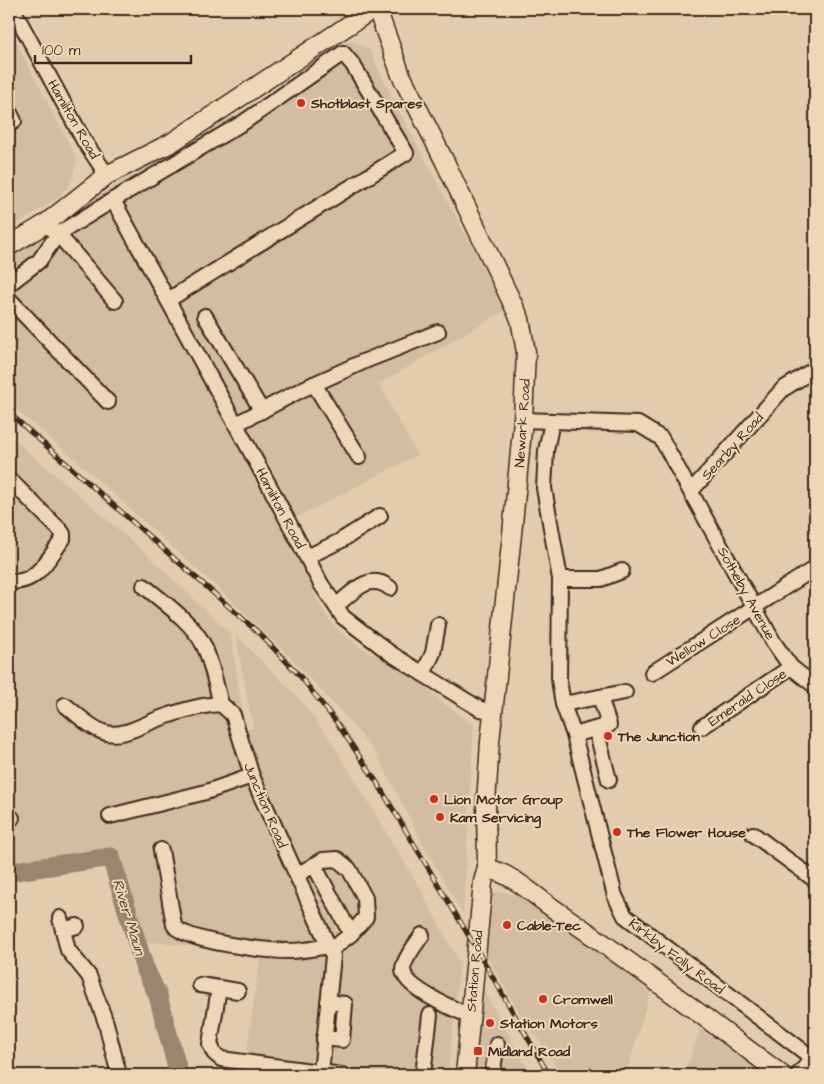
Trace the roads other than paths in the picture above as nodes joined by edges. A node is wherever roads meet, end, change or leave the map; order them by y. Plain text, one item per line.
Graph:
1 (375, 9) edge
2 (12, 10) edge
3 (9, 112) edge
4 (9, 124) edge
5 (107, 175) junction
6 (114, 200) junction
7 (51, 229) junction
8 (9, 246) edge
9 (9, 284) edge
10 (9, 299) edge
11 (168, 300) junction
12 (115, 301) dead end
13 (205, 316) dead end
14 (438, 332) dead end
15 (815, 369) edge
16 (314, 384) junction
17 (108, 402) dead end
18 (262, 410) junction
19 (523, 420) junction
20 (552, 421) junction
21 (236, 424) junction
22 (359, 456) dead end
23 (9, 479) edge
24 (691, 491) junction
25 (380, 516) dead end
26 (306, 557) junction
27 (815, 568) edge
28 (622, 571) dead end
29 (560, 579) junction
30 (9, 581) edge
31 (144, 586) dead end
32 (390, 588) dead end
33 (336, 606) junction
34 (754, 608) junction
35 (438, 625) dead end
36 (792, 667) junction
37 (652, 673) dead end
38 (423, 674) junction
39 (815, 686) edge
40 (625, 692) dead end
41 (600, 697) junction
42 (221, 704) junction
43 (563, 704) junction
44 (65, 705) dead end
45 (494, 711) junction
46 (702, 727) dead end
47 (596, 729) junction
48 (574, 735) junction
49 (252, 776) junction
50 (609, 780) dead end
51 (587, 784) joint
52 (110, 816) dead end
53 (753, 834) dead end
54 (161, 850) dead end
55 (314, 865) junction
56 (487, 868) junction
57 (297, 875) junction
58 (815, 880) edge
59 (77, 926) dead end
60 (351, 934) junction
61 (422, 935) dead end
62 (330, 948) junction
63 (200, 985) dead end
64 (219, 988) junction
65 (238, 991) dead end
66 (430, 1015) dead end
67 (470, 1016) junction
68 (497, 1044) dead end
69 (814, 1058) edge
70 (249, 1069) edge
71 (321, 1073) junction
72 (119, 1075) edge
73 (342, 1075) edge
74 (424, 1075) edge
75 (465, 1075) edge
76 (492, 1075) edge
77 (782, 1075) edge
78 (798, 1075) edge

1 - 5 main road
1 - 19 main road, Newark Road
2 - 5 street, Hamilton Road
3 - 4 street
5 - 7 main road
6 - 7 street
6 - 11 street, Hamilton Road
6 - 11 street
7 - 8 main road
7 - 9 street
7 - 12 street
10 - 17 street
11 - 21 street, Hamilton Road
13 - 18 street
14 - 16 street
15 - 24 street, Searby Road
16 - 18 street
16 - 22 street
18 - 21 street
19 - 20 street, Searby Road
19 - 45 main road, Newark Road
20 - 24 street, Searby Road
20 - 29 street, Newark Road
21 - 26 street, Hamilton Road
23 - 30 street
24 - 34 street, Sotheby Avenue
25 - 26 street
26 - 33 street, Hamilton Road
27 - 34 street, Wellow Close
28 - 29 street
29 - 43 street, Newark Road
31 - 42 street
32 - 33 street
33 - 38 street, Hamilton Road
34 - 36 street, Sotheby Avenue
34 - 37 street, Wellow Close
35 - 38 street
36 - 39 street, Sotheby Avenue
36 - 46 street, Emerald Close
38 - 45 street, Hamilton Road
40 - 41 street
41 - 43 street
41 - 47 street
42 - 44 street
42 - 49 street, Junction Road
43 - 48 street, Newark Road
45 - 56 main road, Newark Road
47 - 48 street
47 - 50 street
48 - 51 street, Newark Road
49 - 52 street
49 - 57 street, Junction Road
51 - 69 street, Kirkby Folly Road
53 - 58 street
54 - 62 street
55 - 57 street
55 - 60 street
55 - 60 street
56 - 67 main road, Station Road
56 - 77 main road
57 - 62 street, Junction Road
59 - 72 street
60 - 62 street
61 - 67 street
62 - 71 street, Junction Road
63 - 64 street
64 - 65 street
64 - 70 street
66 - 74 street
67 - 75 main road, Station Road
68 - 76 street
69 - 78 street
70 - 71 street
71 - 73 street

